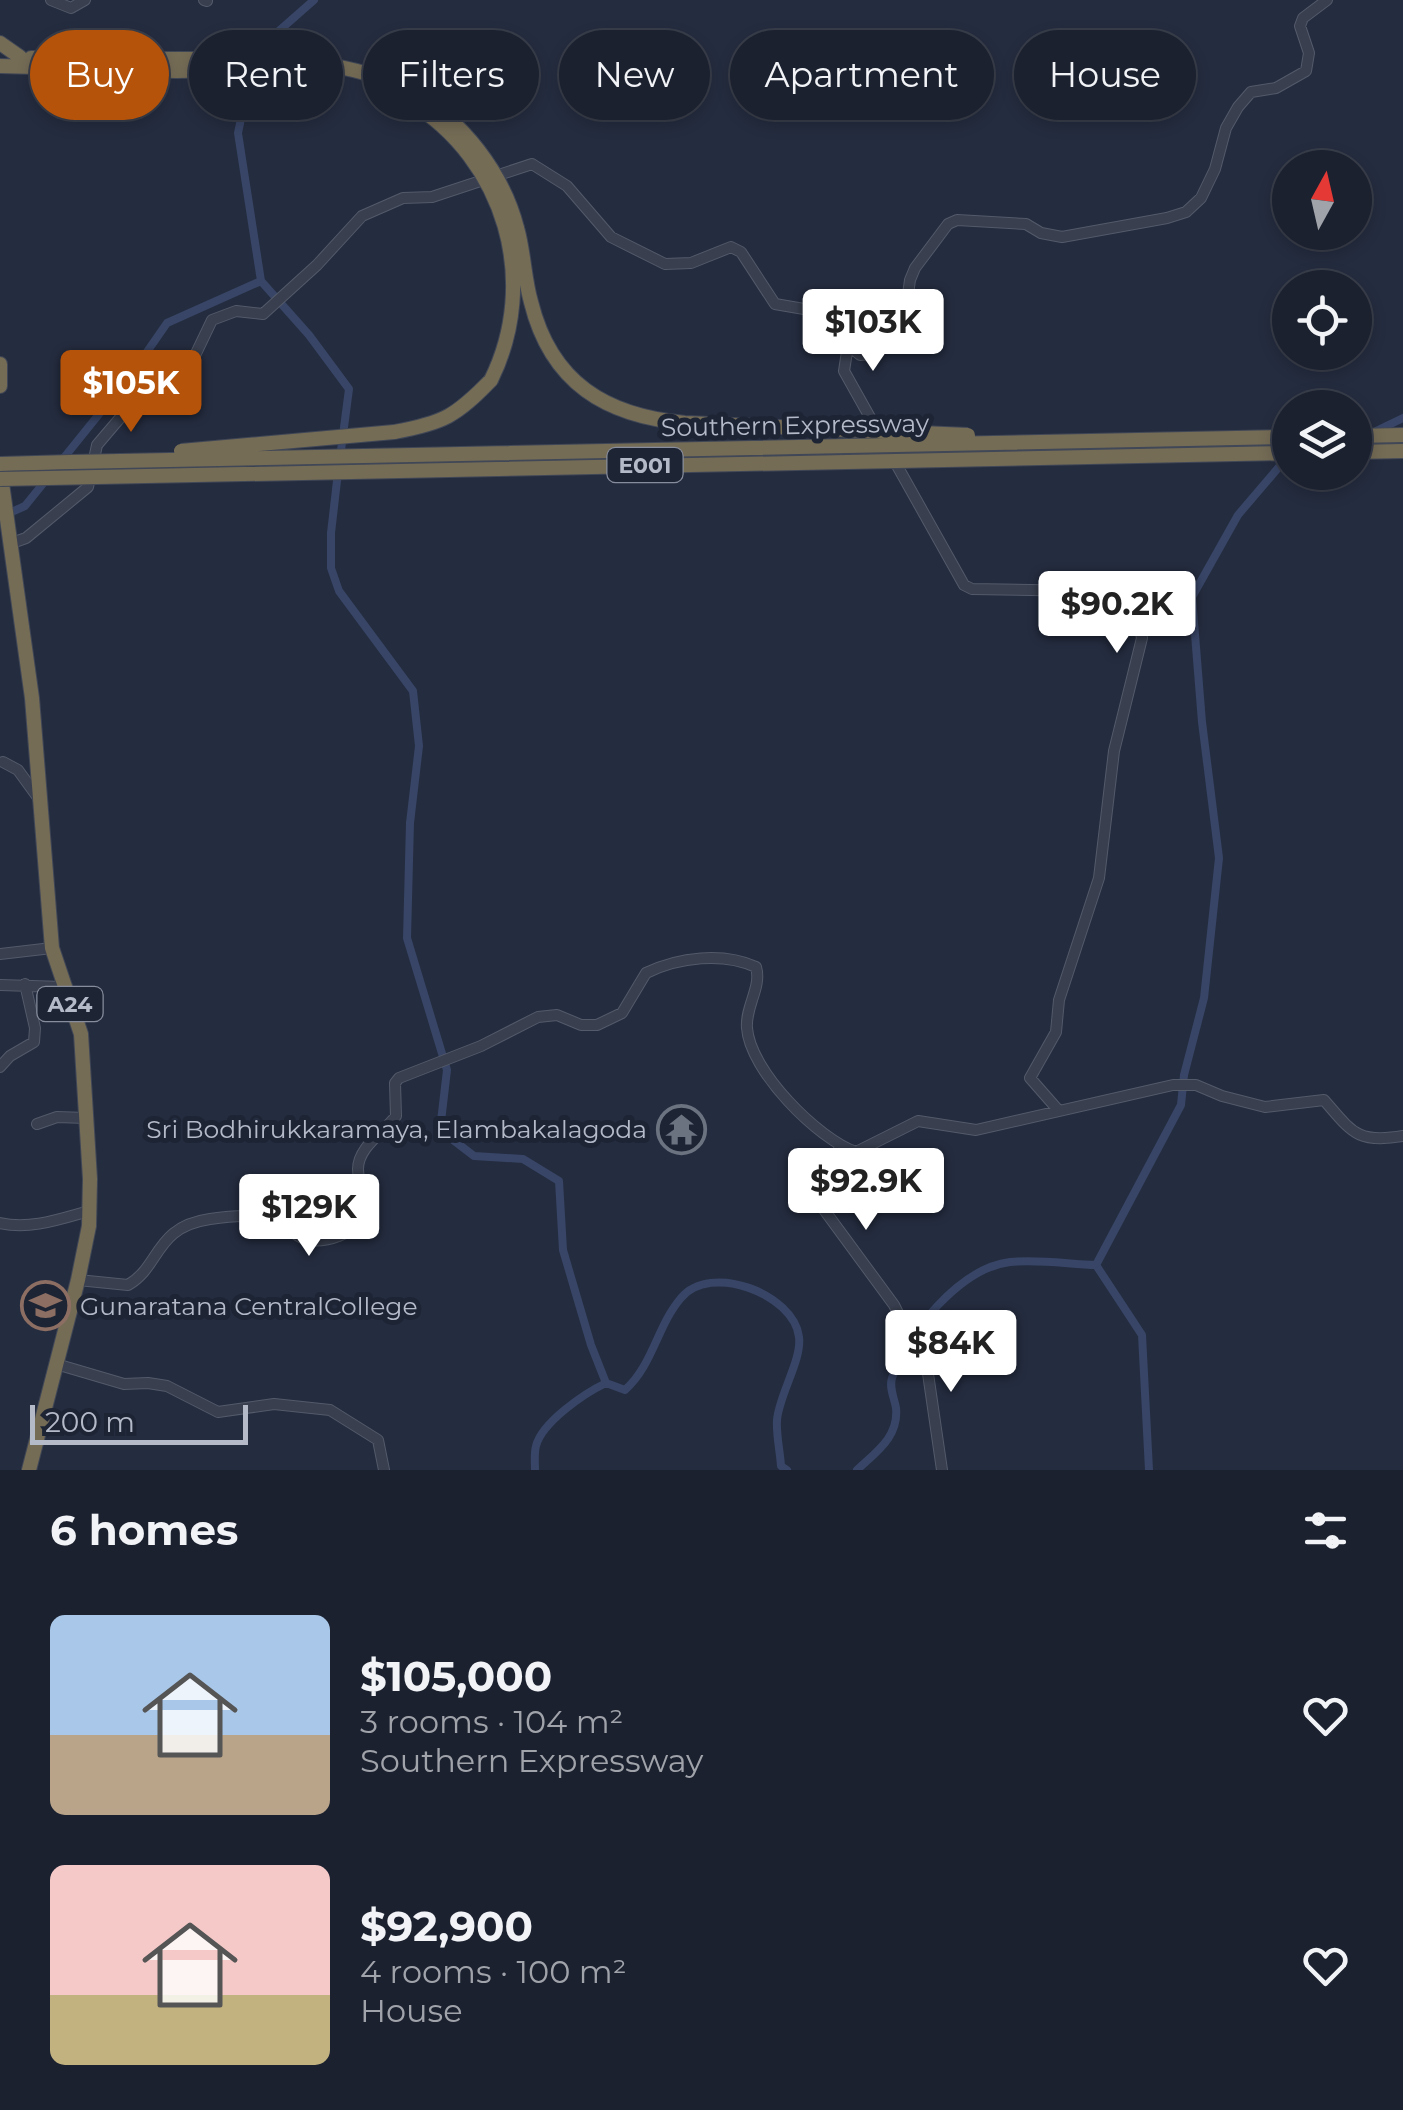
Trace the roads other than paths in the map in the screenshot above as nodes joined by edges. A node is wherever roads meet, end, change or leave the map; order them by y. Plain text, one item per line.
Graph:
1 (52, 0) edge
2 (85, 0) edge
3 (1326, 0) edge
4 (0, 44) edge
5 (0, 57) edge
6 (22, 62) junction
7 (175, 65) junction
8 (0, 66) edge
9 (0, 78) edge
10 (848, 345) junction
11 (0, 364) edge
12 (0, 386) edge
13 (1403, 435) edge
14 (1372, 436) edge
15 (1272, 438) edge
16 (1159, 440) junction
17 (1403, 451) edge
18 (1372, 452) edge
19 (1272, 453) edge
20 (70, 462) junction
21 (0, 466) edge
22 (2, 490) edge
23 (12, 538) junction
24 (3, 762) dead end
25 (40, 799) junction
26 (52, 948) junction
27 (0, 954) edge
28 (25, 984) junction
29 (0, 986) edge
30 (63, 987) junction
31 (0, 1067) edge
32 (1058, 1111) junction
33 (86, 1118) junction
34 (37, 1124) dead end
35 (1403, 1136) edge
36 (840, 1146) junction
37 (89, 1212) junction
38 (0, 1223) edge
39 (78, 1280) junction
40 (56, 1364) junction
41 (28, 1470) edge
42 (384, 1470) edge
43 (942, 1470) edge

1 - 2 street
3 - 10 street
4 - 6 highway
5 - 6 highway
6 - 7 highway
6 - 8 highway
6 - 9 highway
7 - 16 highway, bridge
7 - 20 highway, bridge
10 - 23 street
10 - 32 street
11 - 12 highway
13 - 14 highway
15 - 16 highway, Southern Expressway / E001, bridge
16 - 20 highway, Southern Expressway / E001, bridge
17 - 18 highway
19 - 22 highway, Southern Expressway / E001, bridge
20 - 21 highway, Southern Expressway / E001
21 - 22 highway, A24
22 - 23 highway, A24
23 - 25 highway, A24
24 - 25 street
25 - 26 highway, A24
26 - 27 street
26 - 30 highway, A24
28 - 29 street
28 - 30 street
28 - 31 street
30 - 33 highway, A24
32 - 35 street
32 - 36 street
33 - 34 street
33 - 37 highway, A24
36 - 39 street
36 - 43 street
37 - 38 street
37 - 39 highway, A24
39 - 40 highway, A24
40 - 41 highway, A24
40 - 42 street

